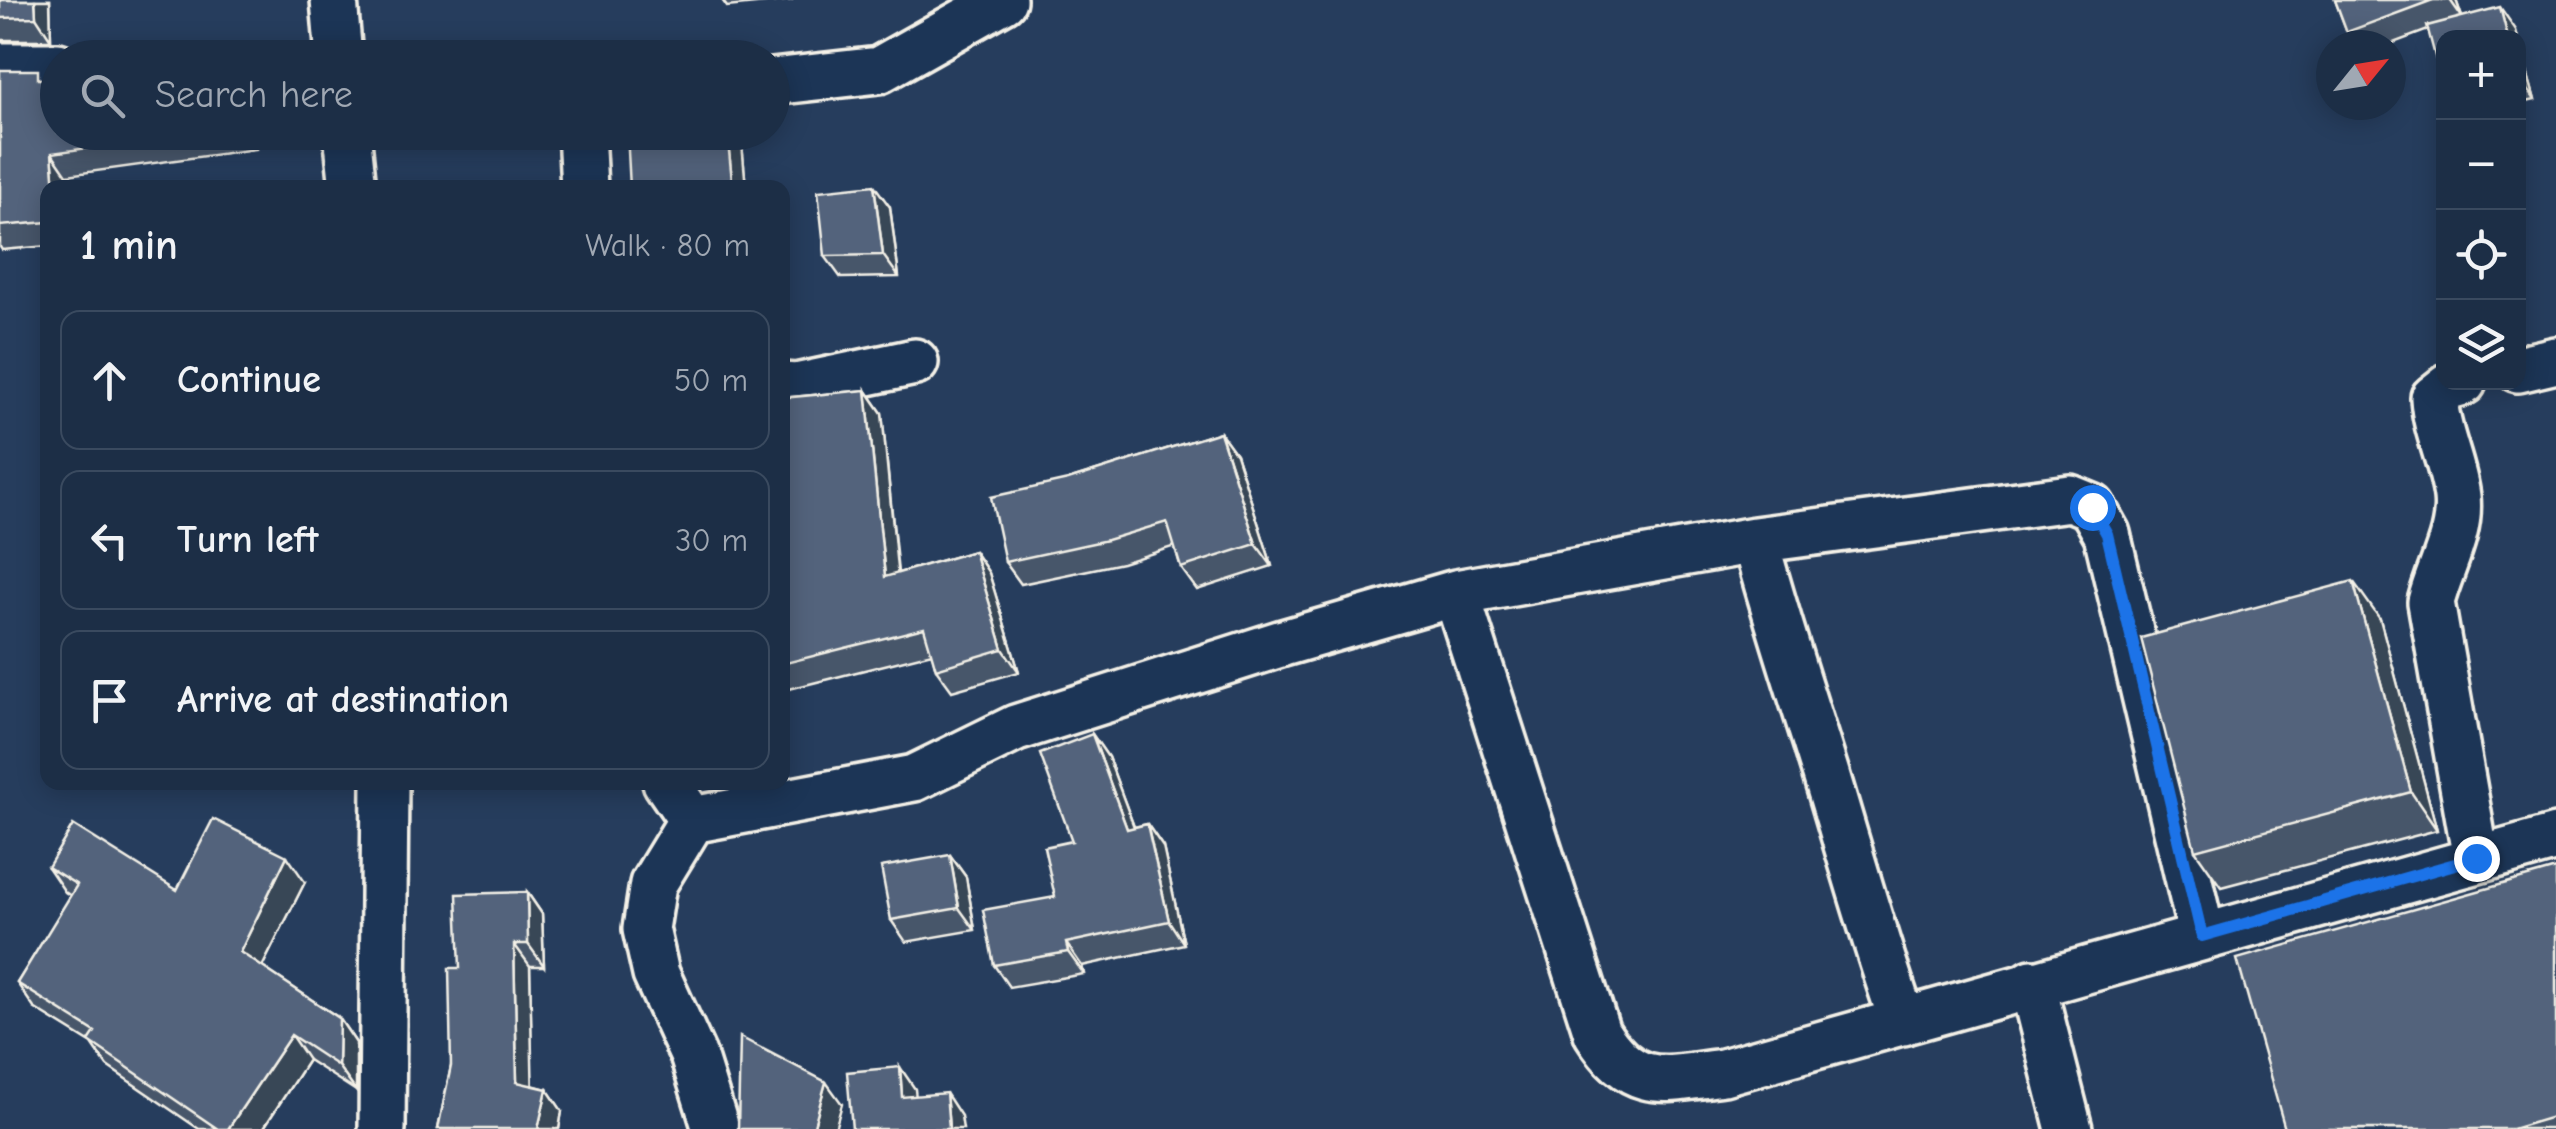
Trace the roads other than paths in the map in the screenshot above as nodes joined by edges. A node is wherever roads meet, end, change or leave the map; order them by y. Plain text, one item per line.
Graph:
1 (334, 0) edge
2 (1003, 0) edge
3 (337, 40) edge
4 (0, 66) edge
5 (40, 66) edge
6 (790, 80) edge
7 (349, 150) edge
8 (581, 150) edge
9 (352, 180) edge
10 (583, 180) edge
11 (2556, 360) edge
12 (915, 362) dead end
13 (2526, 367) edge
14 (790, 387) edge
15 (2445, 390) edge
16 (1755, 540) junction
17 (1456, 593) junction
18 (385, 790) edge
19 (671, 790) edge
20 (692, 820) junction
21 (2556, 838) edge
22 (2476, 858) junction
23 (2202, 936) junction
24 (2032, 983) junction
25 (1903, 1022) junction
26 (382, 1129) edge
27 (716, 1129) edge
28 (2069, 1129) edge

1 - 3 street
2 - 6 street
4 - 5 street
7 - 9 street
8 - 10 street
11 - 13 street
12 - 14 street
15 - 22 street
16 - 17 street
16 - 23 street
16 - 25 street
17 - 20 street
17 - 25 street
18 - 26 street
19 - 20 street
20 - 27 street
21 - 22 street
22 - 23 street
23 - 24 street
24 - 25 street
24 - 28 street

